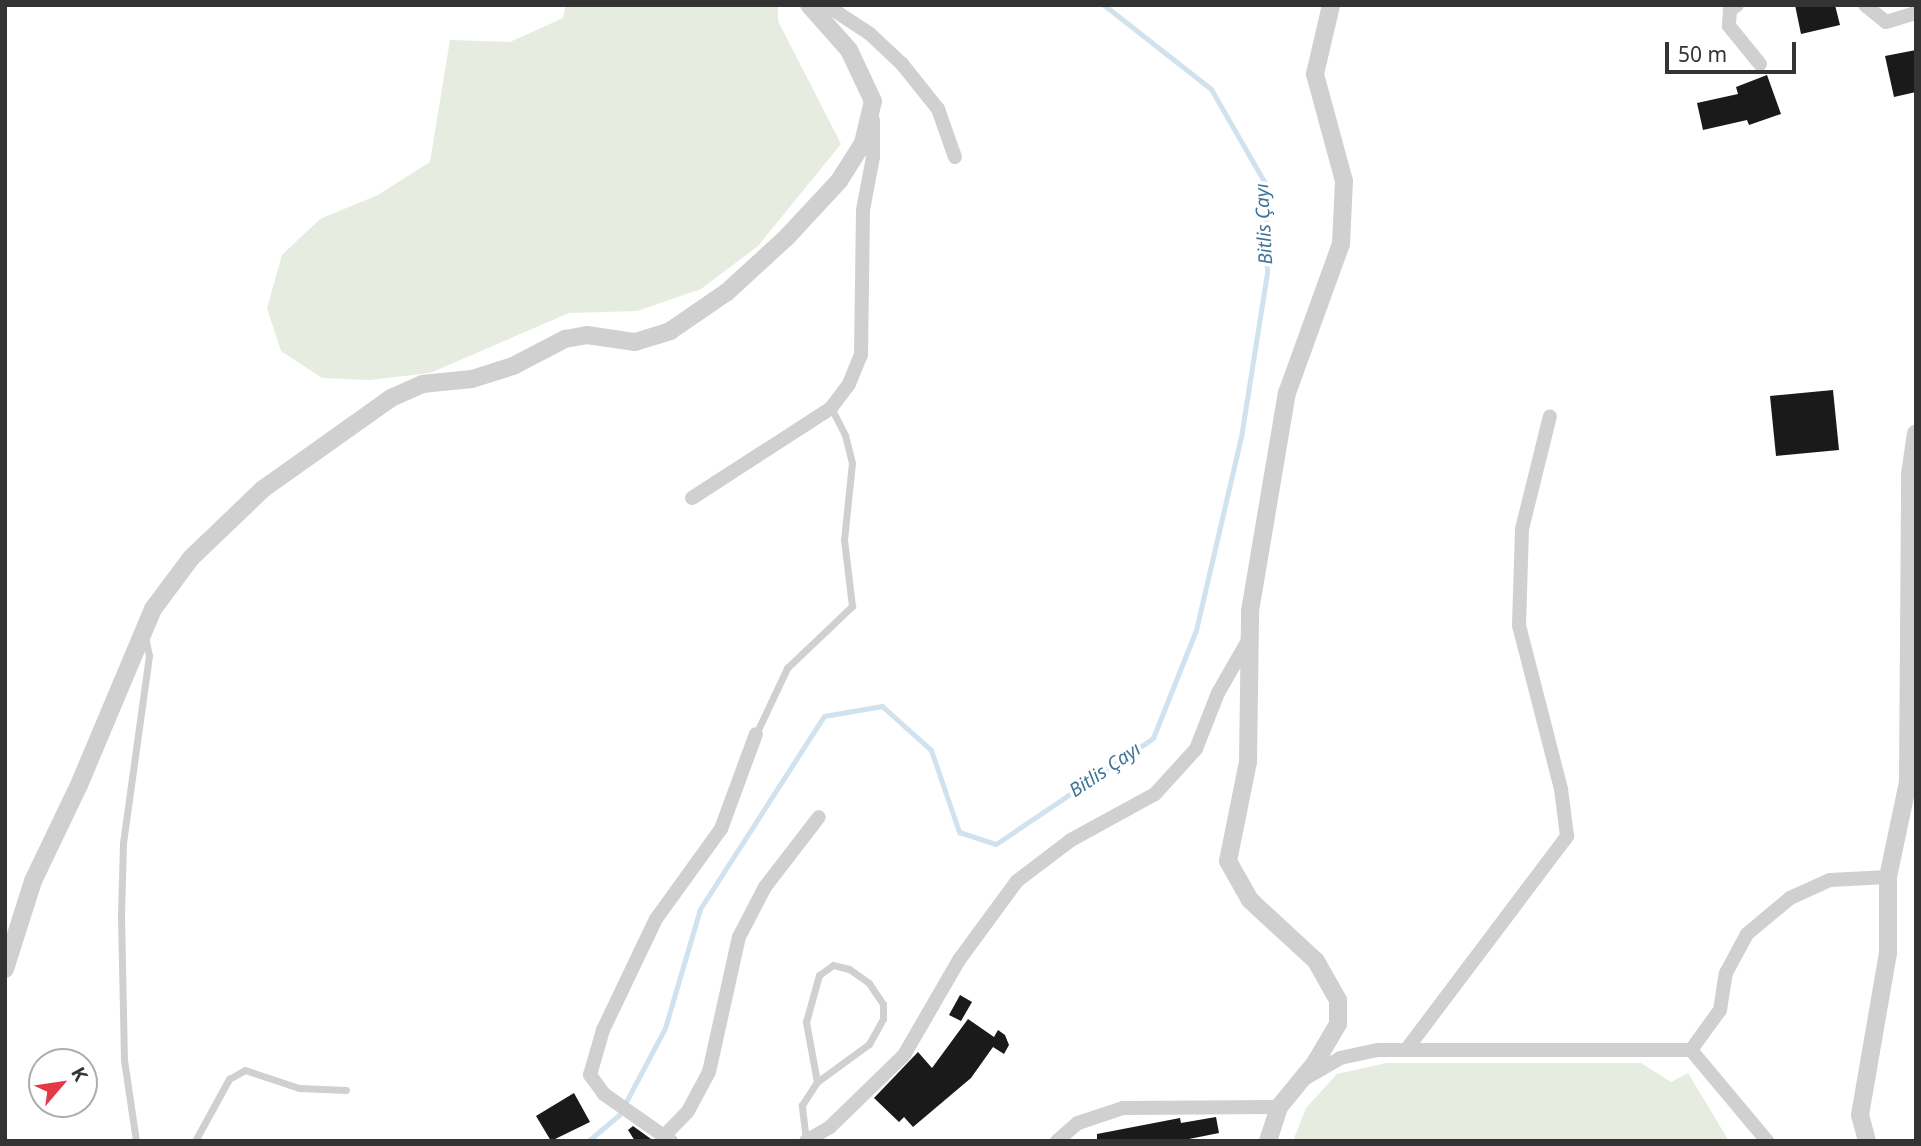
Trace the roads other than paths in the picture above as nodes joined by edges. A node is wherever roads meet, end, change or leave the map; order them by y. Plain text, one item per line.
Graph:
1 (809, 5) edge
2 (826, 5) edge
3 (1331, 5) edge
4 (1737, 5) edge
5 (1865, 5) edge
6 (1916, 13) edge
7 (1760, 64) dead end
8 (873, 101) junction
9 (955, 157) dead end
10 (831, 408) junction
11 (1550, 416) dead end
12 (1916, 433) edge
13 (691, 498) dead end
14 (144, 632) junction
15 (1250, 637) junction
16 (756, 734) joint
17 (820, 817) dead end
18 (1888, 877) junction
19 (5, 969) edge
20 (1406, 1050) junction
21 (1691, 1050) junction
22 (817, 1082) junction
23 (1299, 1082) junction
24 (346, 1090) dead end
25 (1279, 1107) junction
26 (668, 1138) edge
27 (136, 1141) edge
28 (195, 1141) edge
29 (806, 1141) edge
30 (1057, 1141) edge
31 (1268, 1141) edge
32 (1767, 1141) edge
33 (1867, 1141) edge

1 - 8 street
2 - 9 street
3 - 15 street
4 - 7 street
5 - 6 street
8 - 10 street
8 - 14 street
10 - 13 street
10 - 16 lane
11 - 20 street
12 - 18 street
14 - 19 street
14 - 27 lane
15 - 23 street
15 - 29 street
16 - 26 street
17 - 26 street
18 - 21 street
18 - 33 street
20 - 21 street
20 - 23 street
21 - 32 street
22 - 22 lane
22 - 29 lane
23 - 25 street
24 - 28 lane
25 - 30 street
25 - 31 street

